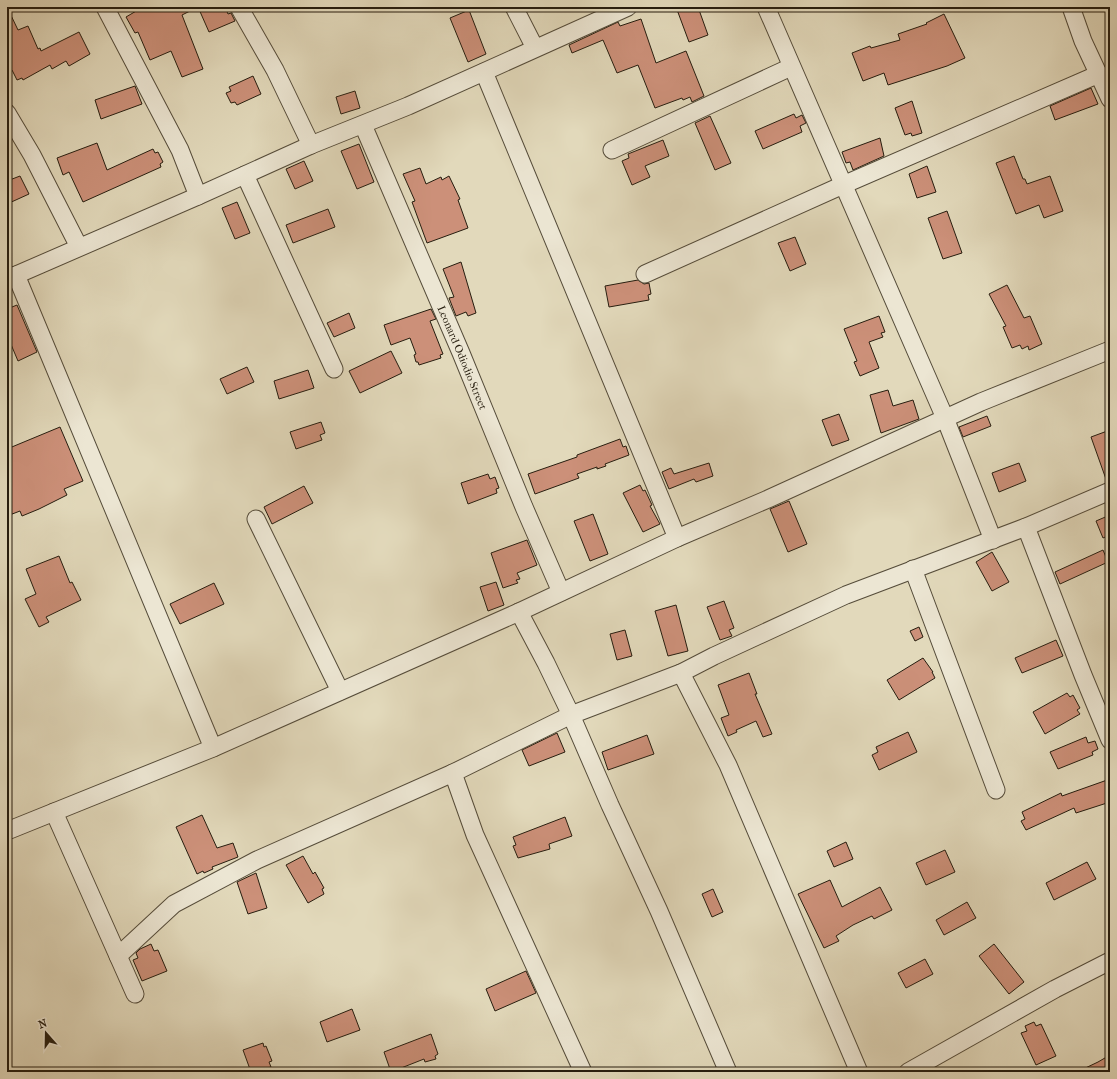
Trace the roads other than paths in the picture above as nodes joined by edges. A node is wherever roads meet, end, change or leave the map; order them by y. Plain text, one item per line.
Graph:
1 (105, 7) edge
2 (239, 7) edge
3 (514, 7) edge
4 (628, 7) edge
5 (766, 7) edge
6 (1071, 7) edge
7 (535, 48) junction
8 (791, 67) junction
9 (484, 72) junction
10 (1098, 74) junction
11 (1110, 99) edge
12 (7, 113) edge
13 (363, 125) junction
14 (311, 145) junction
15 (612, 150) dead end
16 (245, 175) junction
17 (843, 185) junction
18 (198, 196) junction
19 (79, 247) junction
20 (645, 274) dead end
21 (12, 277) edge
22 (1110, 350) edge
23 (334, 369) dead end
24 (945, 418) junction
25 (1110, 491) edge
26 (256, 518) dead end
27 (1026, 527) junction
28 (677, 538) junction
29 (993, 540) junction
30 (913, 569) junction
31 (561, 592) junction
32 (518, 612) junction
33 (681, 673) junction
34 (340, 691) junction
35 (571, 716) junction
36 (1110, 740) edge
37 (213, 748) junction
38 (453, 773) junction
39 (996, 790) dead end
40 (54, 812) junction
41 (7, 831) edge
42 (118, 956) junction
43 (1110, 961) edge
44 (135, 994) dead end
45 (583, 1072) edge
46 (728, 1072) edge
47 (859, 1072) edge
48 (908, 1072) edge

1 - 18 street
2 - 14 street
3 - 7 street
4 - 7 street
5 - 8 street
6 - 10 street
7 - 9 street
8 - 15 street
8 - 17 street
9 - 13 street
9 - 28 street
10 - 11 street
10 - 17 street
12 - 19 street
13 - 14 street
13 - 31 street, Leonard Odiodio Street
14 - 16 street
16 - 18 street
16 - 23 street
17 - 20 street
17 - 24 street
18 - 19 street
19 - 21 street
21 - 37 street
22 - 24 street
24 - 28 street
24 - 29 street
25 - 27 street
26 - 34 street
27 - 29 street
27 - 36 street
28 - 31 street
29 - 30 street
30 - 33 street
30 - 39 street
31 - 32 street
32 - 34 street
32 - 35 street
33 - 35 street
33 - 47 street
34 - 37 street
35 - 38 street
35 - 46 street
37 - 40 street
38 - 42 street
38 - 45 street
40 - 41 street
40 - 42 street
42 - 44 street
43 - 48 street

